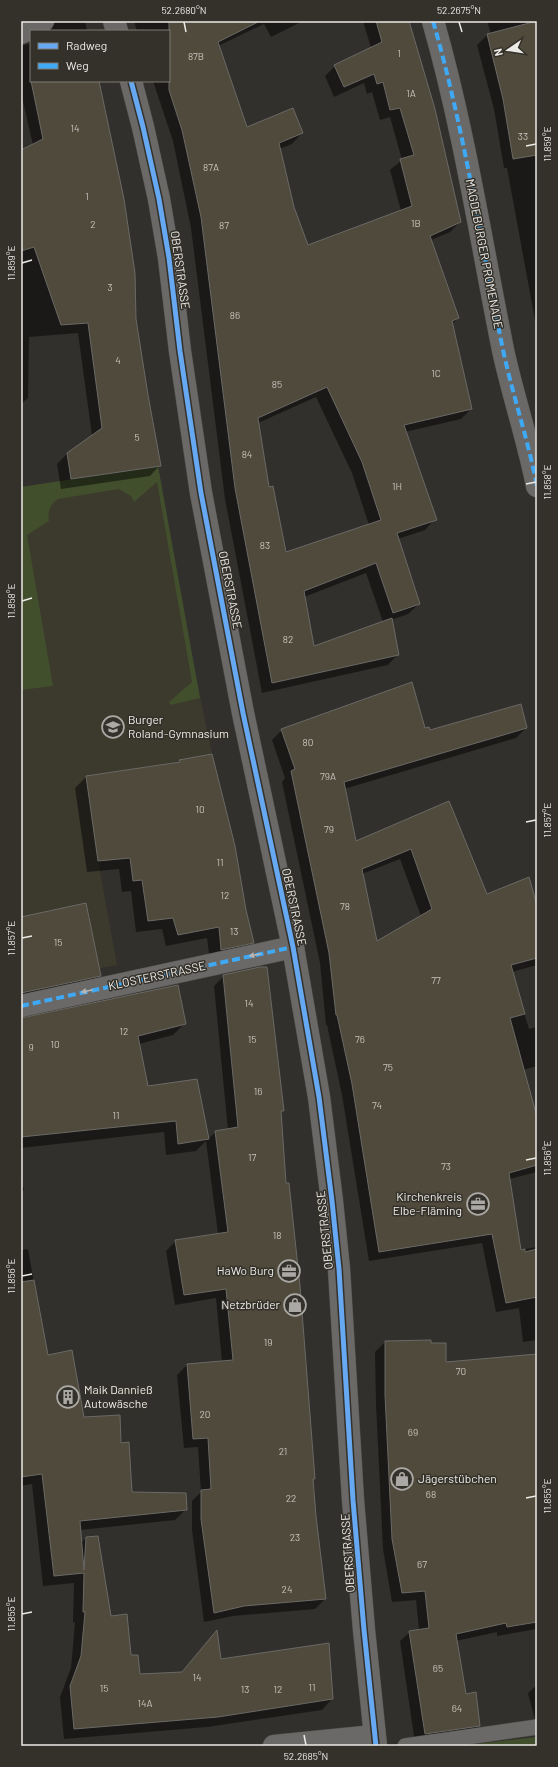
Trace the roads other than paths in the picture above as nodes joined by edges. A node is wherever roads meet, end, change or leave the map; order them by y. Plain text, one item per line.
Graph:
1 (44, 21) edge
2 (433, 21) edge
3 (21, 33) edge
4 (131, 82) edge
5 (537, 486) edge
6 (293, 947) junction
7 (21, 1006) edge
8 (537, 1727) edge
9 (375, 1741) edge
10 (274, 1746) edge
11 (405, 1746) edge

1 - 3 street
2 - 5 street, MAGDEBURGER PROMENADE
4 - 6 street, OBERSTRASSE
6 -> 7 street, KLOSTERSTRASSE
6 - 9 street, OBERSTRASSE
8 - 11 lane
9 - 10 street

